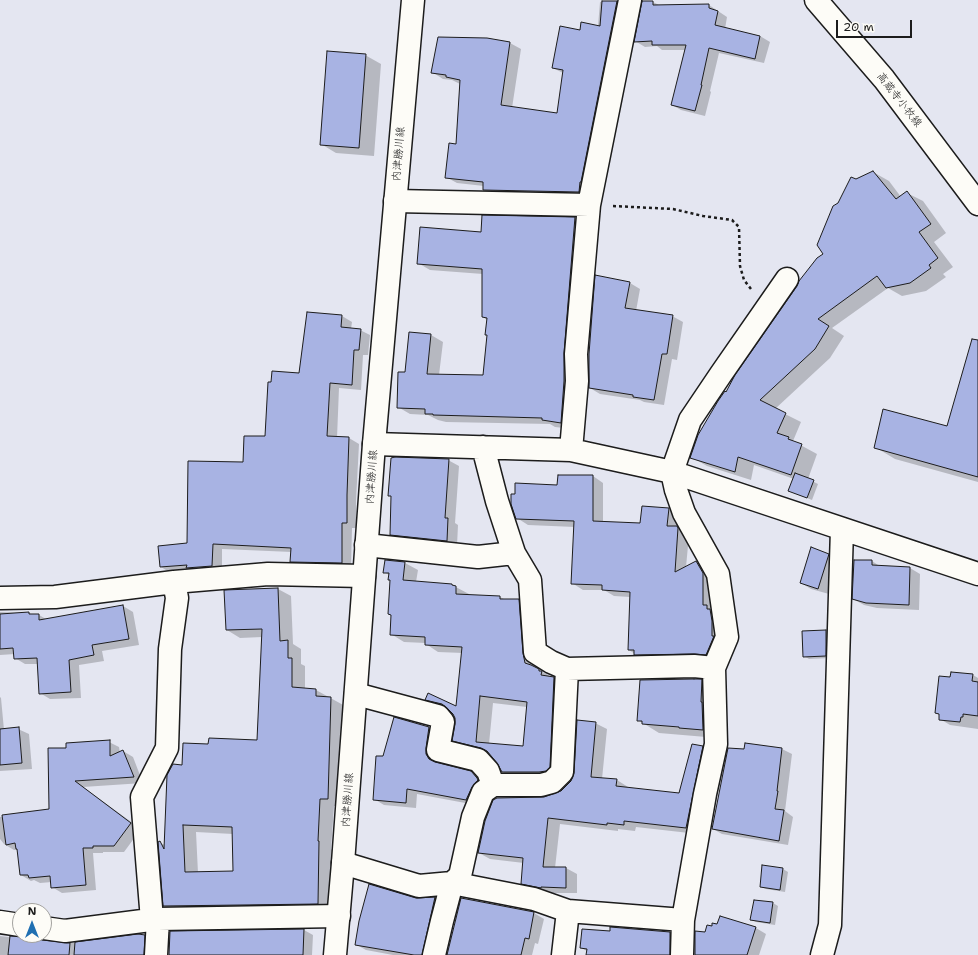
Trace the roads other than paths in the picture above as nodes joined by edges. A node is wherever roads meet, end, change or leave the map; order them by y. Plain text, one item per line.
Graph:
1 (413, 0) edge
2 (630, 0) edge
3 (816, 0) edge
4 (395, 201) junction
5 (978, 204) edge
6 (589, 205) junction
7 (786, 279) dead end
8 (374, 444) junction
9 (483, 447) junction
10 (571, 450) junction
11 (672, 472) junction
12 (842, 529) junction
13 (366, 545) junction
14 (514, 553) junction
15 (978, 574) edge
16 (364, 576) junction
17 (174, 582) junction
18 (0, 598) edge
19 (714, 668) junction
20 (567, 669) junction
21 (356, 694) junction
22 (493, 785) junction
23 (344, 863) junction
24 (452, 883) junction
25 (568, 910) junction
26 (339, 916) junction
27 (155, 919) junction
28 (684, 920) junction
29 (0, 922) edge
30 (12, 924) edge
31 (52, 929) edge
32 (156, 955) edge
33 (335, 955) edge
34 (434, 955) edge
35 (563, 955) edge
36 (682, 955) edge
37 (822, 955) edge

1 - 4 street, 内津勝川線
2 - 6 street
3 - 5 street, 高蔵寺小牧線
4 - 6 street
4 - 8 street, 内津勝川線
6 - 10 street
7 - 11 street
8 - 9 street
8 - 13 street, 内津勝川線
9 - 10 street
9 - 14 street
10 - 11 street
11 - 12 street
11 - 19 street
12 - 15 street
12 - 37 street
13 - 14 street
13 - 16 street, 内津勝川線
14 - 20 street
16 - 17 street
16 - 21 street, 内津勝川線
17 - 18 street
17 - 27 street
19 - 20 street
19 - 28 street
20 - 22 street
21 - 22 street
21 - 23 street, 内津勝川線
22 - 24 street
23 - 24 street
23 - 26 street, 内津勝川線
24 - 25 street
24 - 34 street
25 - 28 street
25 - 35 street
26 - 27 street
26 - 33 street, 内津勝川線
27 - 31 street
27 - 32 street
28 - 36 street
29 - 30 street

